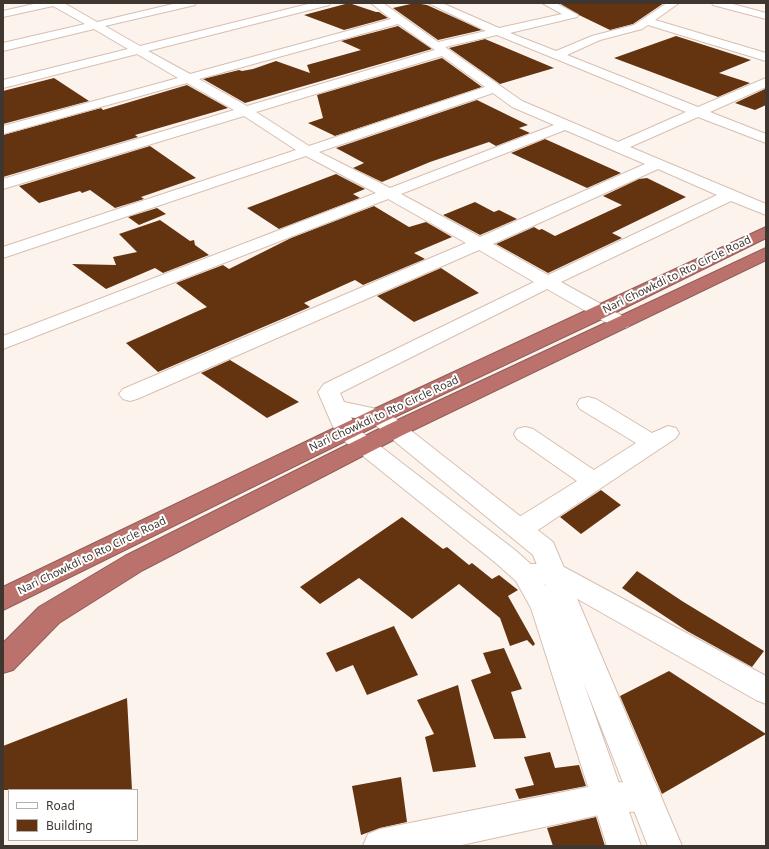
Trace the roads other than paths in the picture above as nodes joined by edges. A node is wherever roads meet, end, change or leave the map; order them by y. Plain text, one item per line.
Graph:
1 (52, 3) edge
2 (56, 3) edge
3 (191, 3) edge
4 (325, 3) edge
5 (433, 3) edge
6 (548, 3) edge
7 (674, 3) edge
8 (717, 3) edge
9 (384, 5) edge
10 (3, 14) edge
11 (766, 16) edge
12 (398, 20) junction
13 (645, 21) junction
14 (94, 25) junction
15 (496, 31) junction
16 (3, 47) edge
17 (438, 49) junction
18 (138, 51) junction
19 (556, 55) junction
20 (766, 57) edge
21 (188, 79) junction
22 (766, 82) edge
23 (3, 84) edge
24 (495, 88) junction
25 (697, 111) junction
26 (245, 112) junction
27 (564, 125) junction
28 (3, 130) edge
29 (766, 139) edge
30 (618, 147) junction
31 (307, 151) junction
32 (657, 164) junction
33 (3, 184) edge
34 (390, 194) junction
35 (730, 194) junction
36 (766, 210) edge
37 (766, 232) edge
38 (479, 244) junction
39 (3, 253) edge
40 (766, 253) edge
41 (547, 282) junction
42 (601, 312) junction
43 (621, 323) junction
44 (3, 342) edge
45 (130, 394) dead end
46 (588, 404) dead end
47 (387, 423) junction
48 (349, 428) junction
49 (525, 434) dead end
50 (594, 481) junction
51 (520, 529) junction
52 (127, 553) junction
53 (525, 574) junction
54 (555, 574) junction
55 (3, 599) edge
56 (3, 661) edge
57 (766, 691) edge
58 (645, 796) junction
59 (608, 798) junction
60 (380, 846) edge
61 (624, 846) edge
62 (665, 846) edge

1 - 10 street
2 - 14 street
3 - 14 street
4 - 18 street
5 - 15 street
6 - 15 street
7 - 13 street
8 - 11 street
9 - 12 street
12 - 17 street
12 - 21 street
13 - 19 street
13 - 20 street
14 - 16 street
14 - 18 street
15 - 17 street
15 - 19 street
17 - 24 street
17 - 26 street
18 - 21 street
18 - 23 street
19 - 25 street
21 - 26 street
21 - 28 street
22 - 25 street
24 - 27 street
24 - 31 street
25 - 29 street
25 - 30 street
26 - 31 street
26 - 33 street
27 - 30 street
27 - 34 street
30 - 32 street
31 - 34 street
31 - 39 street
32 - 35 street
32 - 38 street
34 - 38 street
34 - 44 street
35 - 36 street
35 - 41 street
37 - 42 highway, Nari Chowkdi to Rto Circle Road
38 - 41 street
38 - 45 street
40 - 43 highway
41 - 42 street
41 - 48 street
42 - 43 street
42 - 47 highway, Nari Chowkdi to Rto Circle Road
43 - 47 highway
46 - 50 street
47 - 48 street
47 - 48 highway
47 - 51 street
48 - 52 highway, Nari Chowkdi to Rto Circle Road
48 - 52 highway
48 - 53 street
49 - 50 street
50 - 51 street
51 - 54 street
52 - 55 highway, Nari Chowkdi to Rto Circle Road
52 - 56 highway
53 - 54 street
53 - 59 street
54 - 57 street
54 - 58 street
58 - 59 street
58 - 62 street
59 - 60 street
59 - 61 street

